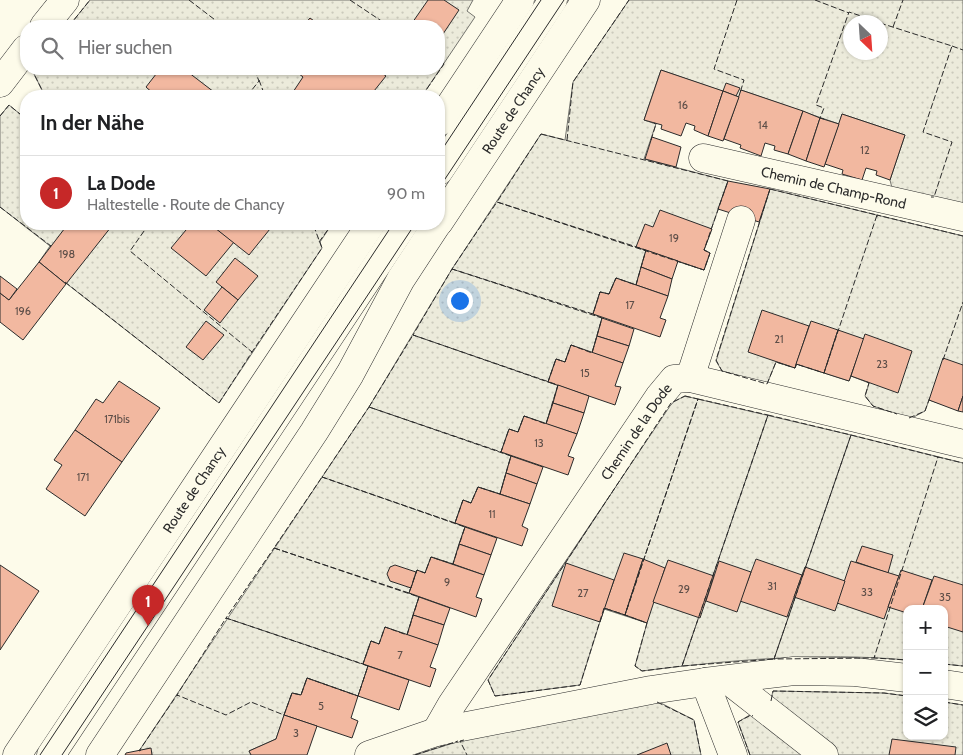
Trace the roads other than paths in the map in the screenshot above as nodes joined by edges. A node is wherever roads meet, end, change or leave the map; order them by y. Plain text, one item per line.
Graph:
1 (64, 0) edge
2 (520, 0) edge
3 (553, 0) edge
4 (586, 0) edge
5 (49, 20) edge
6 (20, 58) edge
7 (0, 83) edge
8 (445, 113) edge
9 (703, 158) dead end
10 (445, 163) edge
11 (445, 212) edge
12 (963, 216) edge
13 (742, 220) dead end
14 (367, 230) edge
15 (400, 230) edge
16 (433, 230) edge
17 (690, 378) junction
18 (963, 444) edge
19 (903, 678) edge
20 (716, 681) junction
21 (948, 685) edge
22 (963, 687) edge
23 (436, 732) junction
24 (17, 755) edge
25 (51, 755) edge
26 (100, 755) edge
27 (369, 755) edge
28 (733, 755) edge
29 (824, 755) edge

1 - 5 street
2 - 8 street
3 - 10 street
4 - 11 street, Route de Chancy
6 - 7 street
9 - 12 street, Chemin de Champ-Rond
13 - 17 street
14 - 24 street, Route de Chancy
15 - 25 street
16 - 26 street, Route de Chancy
17 - 18 street, Chemin de la Dode
17 - 23 street, Chemin de la Dode
19 - 20 street
20 - 23 street
20 - 28 street
20 - 29 street
21 - 22 street
23 - 27 street

